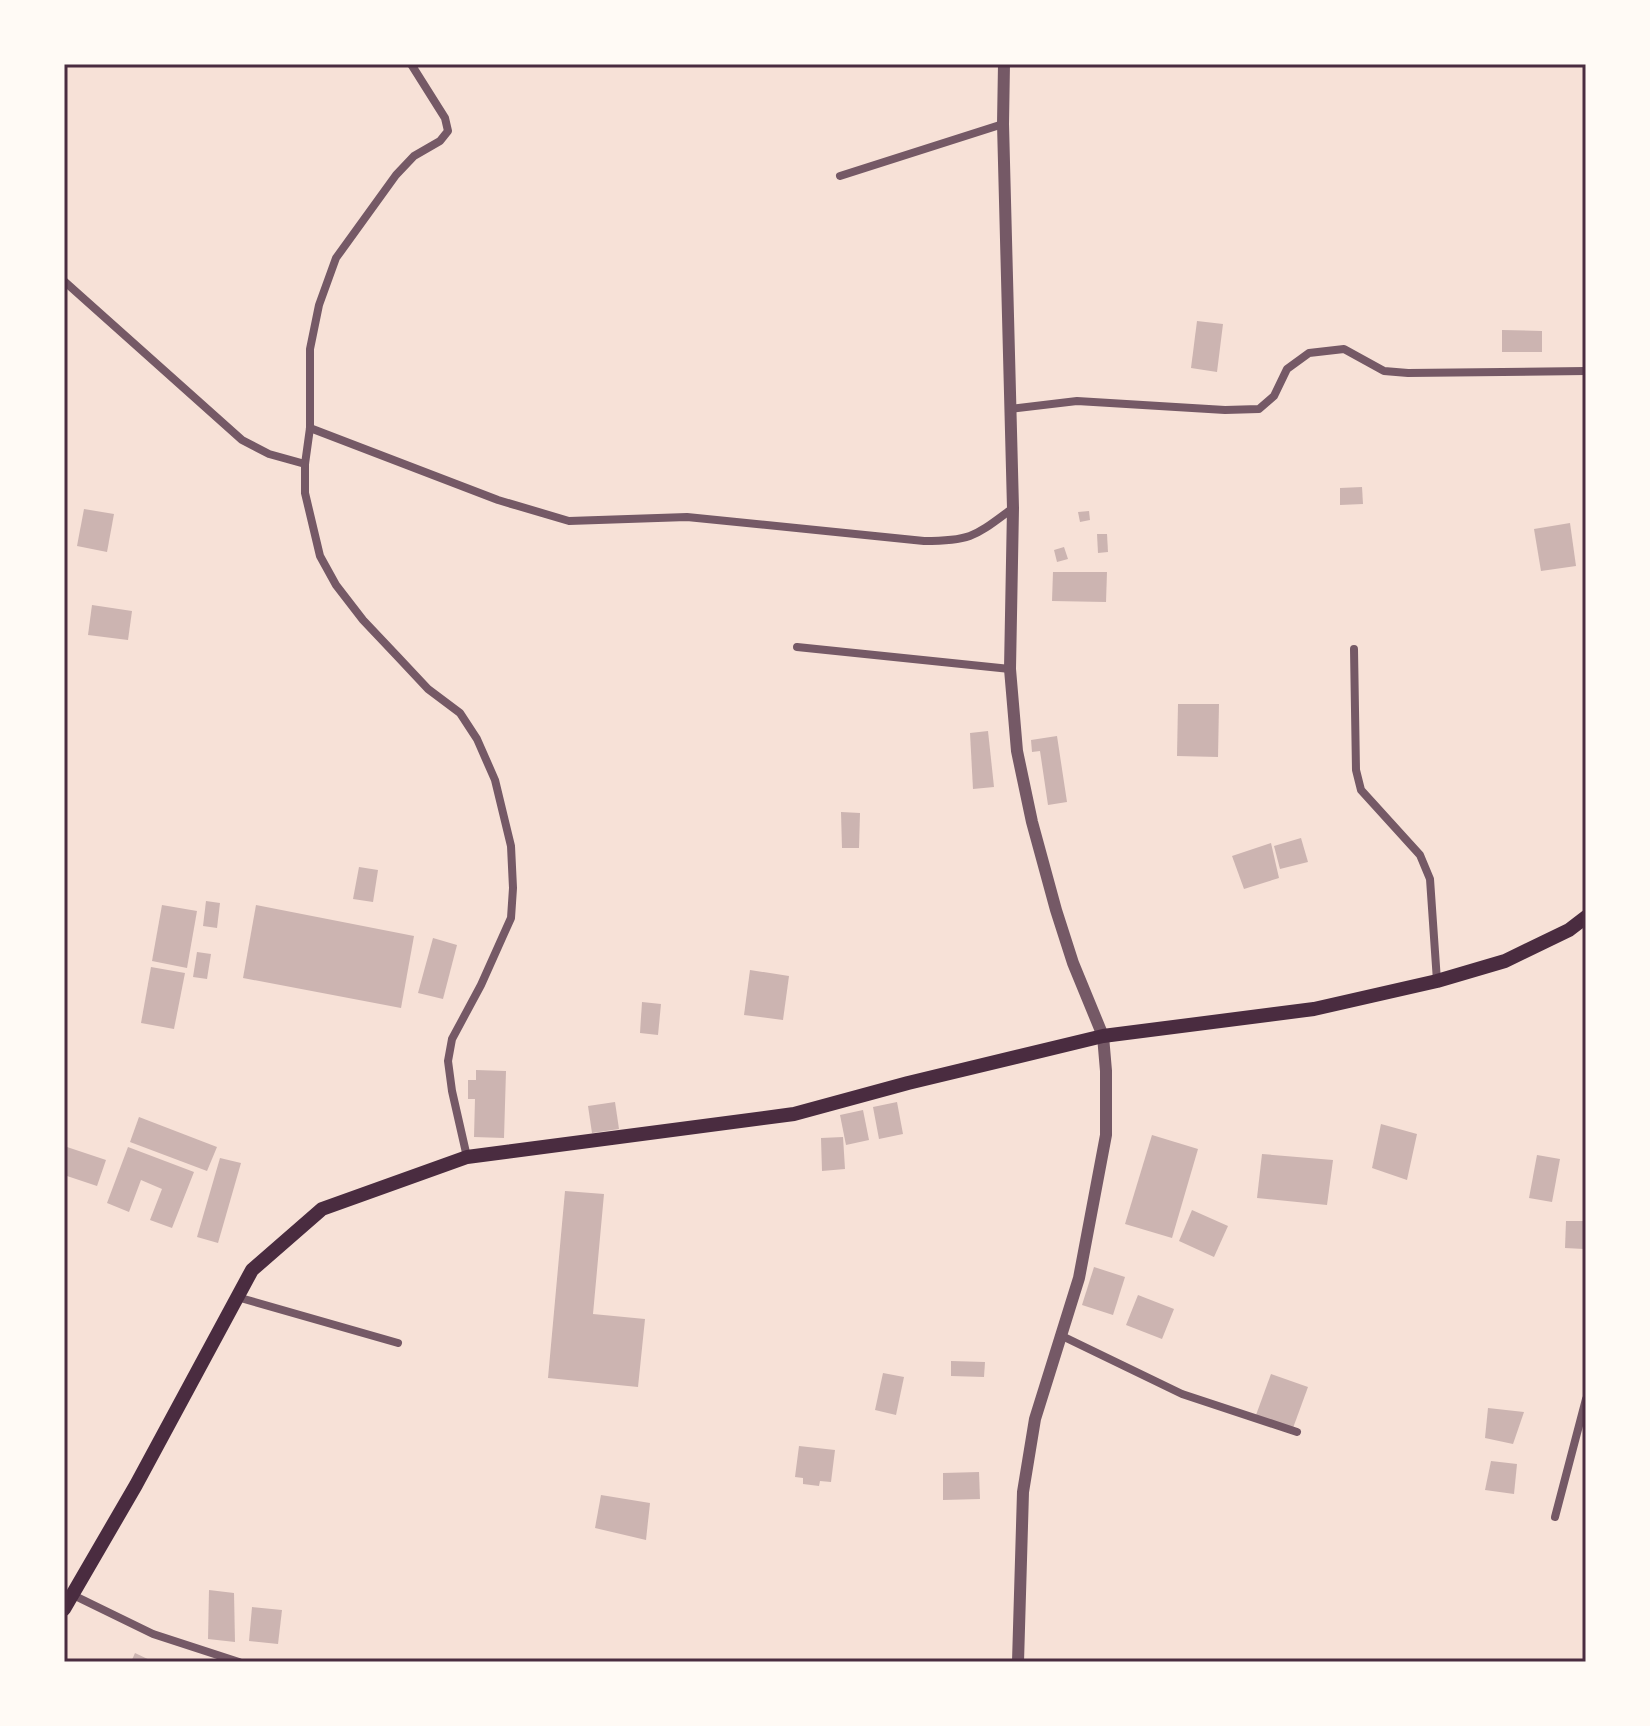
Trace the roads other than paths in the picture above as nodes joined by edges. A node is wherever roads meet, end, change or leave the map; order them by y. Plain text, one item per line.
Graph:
1 (411, 64) edge
2 (1004, 64) edge
3 (1003, 124) junction
4 (840, 176) dead end
5 (64, 281) edge
6 (1586, 371) edge
7 (1010, 409) junction
8 (310, 428) junction
9 (305, 464) junction
10 (1013, 508) junction
11 (797, 647) dead end
12 (1354, 649) dead end
13 (1010, 669) junction
14 (1586, 917) edge
15 (1437, 981) junction
16 (1103, 1036) junction
17 (467, 1157) junction
18 (237, 1297) junction
19 (1059, 1334) junction
20 (398, 1343) dead end
21 (1586, 1399) edge
22 (1297, 1432) dead end
23 (1555, 1517) dead end
24 (73, 1595) junction
25 (64, 1609) edge
26 (239, 1662) edge
27 (1018, 1662) edge

1 - 8 street
2 - 3 street
3 - 4 street
3 - 7 street
5 - 9 street
6 - 7 street
7 - 10 street
8 - 9 street
8 - 10 street
9 - 17 street
10 - 13 street
11 - 13 street
12 - 15 street
13 - 16 street
14 - 15 main road
15 - 16 main road
16 - 17 main road
16 - 19 street
17 - 18 main road
18 - 20 street
18 - 24 main road
19 - 22 street
19 - 27 street
21 - 23 street
24 - 25 main road
24 - 26 street

